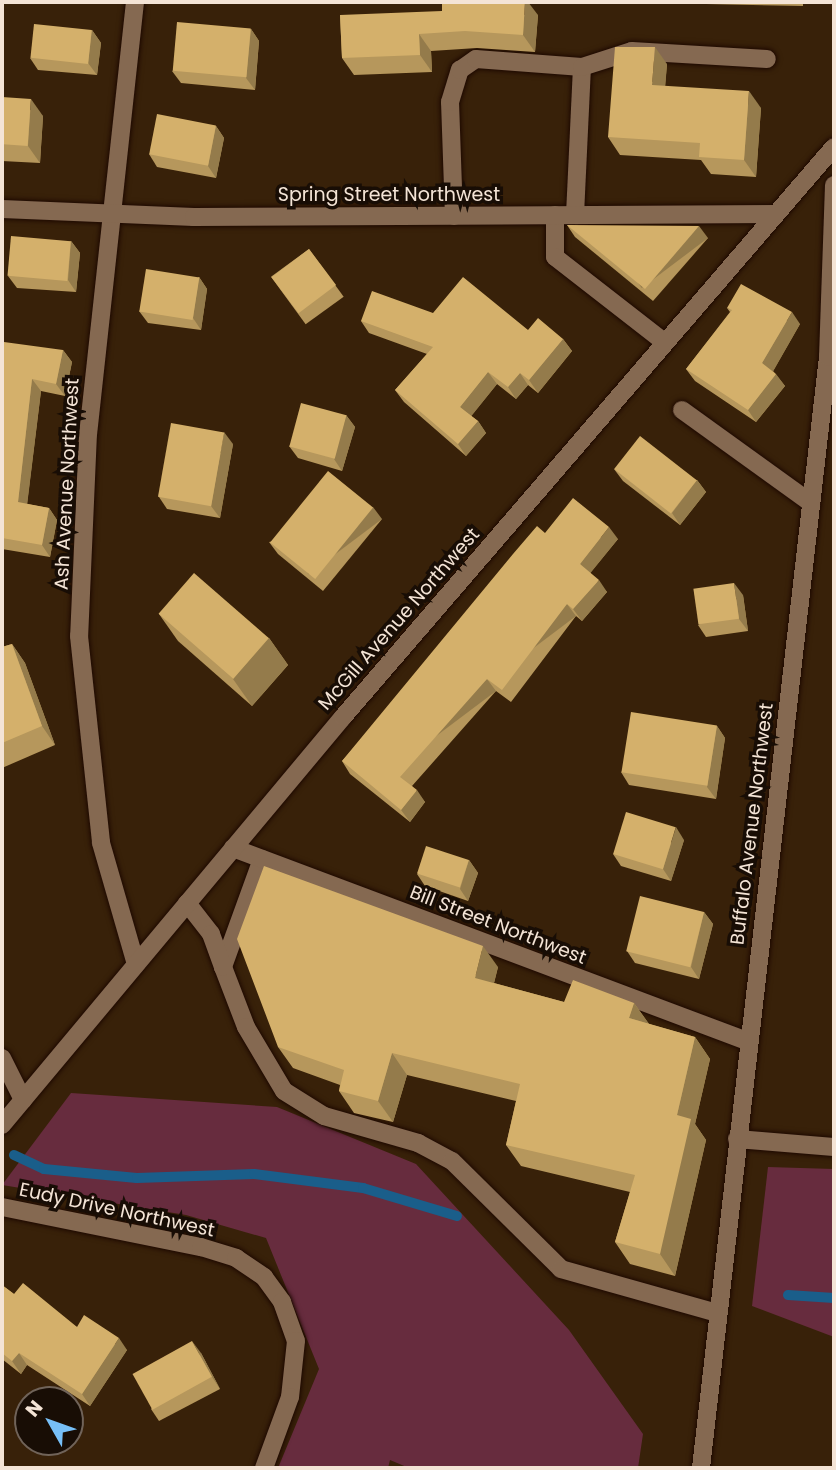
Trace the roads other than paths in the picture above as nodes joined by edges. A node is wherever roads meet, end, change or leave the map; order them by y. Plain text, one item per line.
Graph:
1 (135, 2) edge
2 (767, 59) dead end
3 (582, 67) junction
4 (834, 147) edge
5 (834, 185) edge
6 (2, 209) edge
7 (112, 212) junction
8 (776, 214) junction
9 (555, 215) junction
10 (575, 215) junction
11 (454, 216) junction
12 (834, 217) edge
13 (664, 342) junction
14 (682, 410) dead end
15 (811, 503) junction
16 (233, 848) junction
17 (262, 859) junction
18 (187, 903) junction
19 (136, 964) junction
20 (223, 967) junction
21 (747, 1041) junction
22 (2, 1058) edge
23 (23, 1100) junction
24 (2, 1125) edge
25 (737, 1139) junction
26 (834, 1147) edge
27 (2, 1207) edge
28 (718, 1313) junction
29 (264, 1468) edge
30 (701, 1468) edge

1 - 7 street, Ash Avenue Northwest
2 - 3 street
3 - 10 street
3 - 11 street
4 - 8 street, McGill Avenue Northwest
5 - 12 street, Buffalo Avenue Northwest
6 - 7 street, Spring Street Northwest
7 - 11 street, Spring Street Northwest
7 - 19 street, Ash Avenue Northwest
8 - 10 street, Spring Street Northwest
8 - 13 street, McGill Avenue Northwest
9 - 10 street, Spring Street Northwest
9 - 11 street, Spring Street Northwest
9 - 13 street
12 - 15 street, Buffalo Avenue Northwest
13 - 16 street, McGill Avenue Northwest
14 - 15 street
15 - 21 street, Buffalo Avenue Northwest
16 - 17 street, Bill Street Northwest
16 - 18 street, McGill Avenue Northwest
17 - 20 street
17 - 21 street, Bill Street Northwest
18 - 19 street, McGill Avenue Northwest
18 - 20 street
19 - 23 street, McGill Avenue Northwest
20 - 28 street
21 - 25 street, Buffalo Avenue Northwest
22 - 23 street
23 - 24 street, McGill Avenue Northwest
25 - 26 street
25 - 28 street, Buffalo Avenue Northwest
27 - 29 street, Eudy Drive Northwest
28 - 30 street, Buffalo Avenue Northwest

